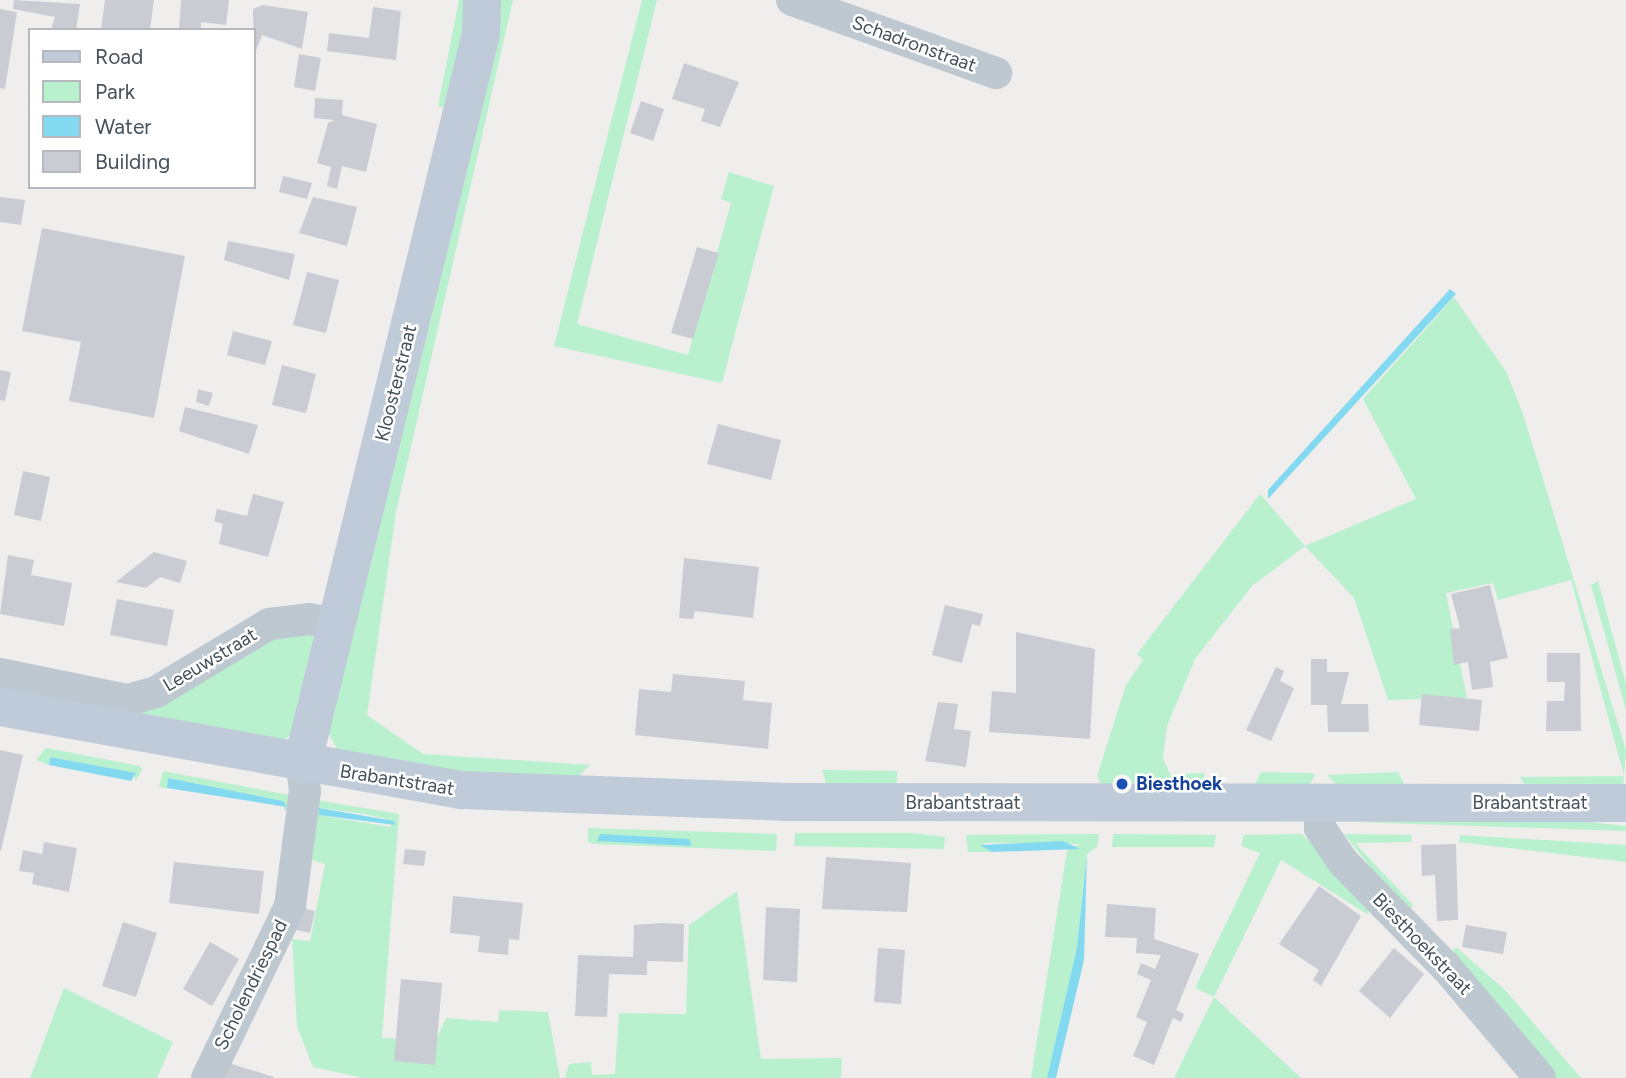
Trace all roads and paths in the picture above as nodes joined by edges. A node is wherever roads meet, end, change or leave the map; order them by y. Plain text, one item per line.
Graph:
1 (482, 0) edge
2 (792, 0) edge
3 (996, 73) dead end
4 (338, 624) junction
5 (0, 674) edge
6 (0, 707) edge
7 (302, 765) junction
8 (1626, 803) edge
9 (1320, 804) junction
10 (208, 1078) edge
11 (1540, 1078) edge

1 - 4 street, Kloosterstraat
2 - 3 street, Schadronstraat
4 - 5 street, Leeuwstraat
4 - 7 street, Kloosterstraat
6 - 7 street
7 - 9 street, Brabantstraat
7 - 10 street, Scholendriespad
8 - 9 street, Brabantstraat
9 - 11 street, Biesthoekstraat

